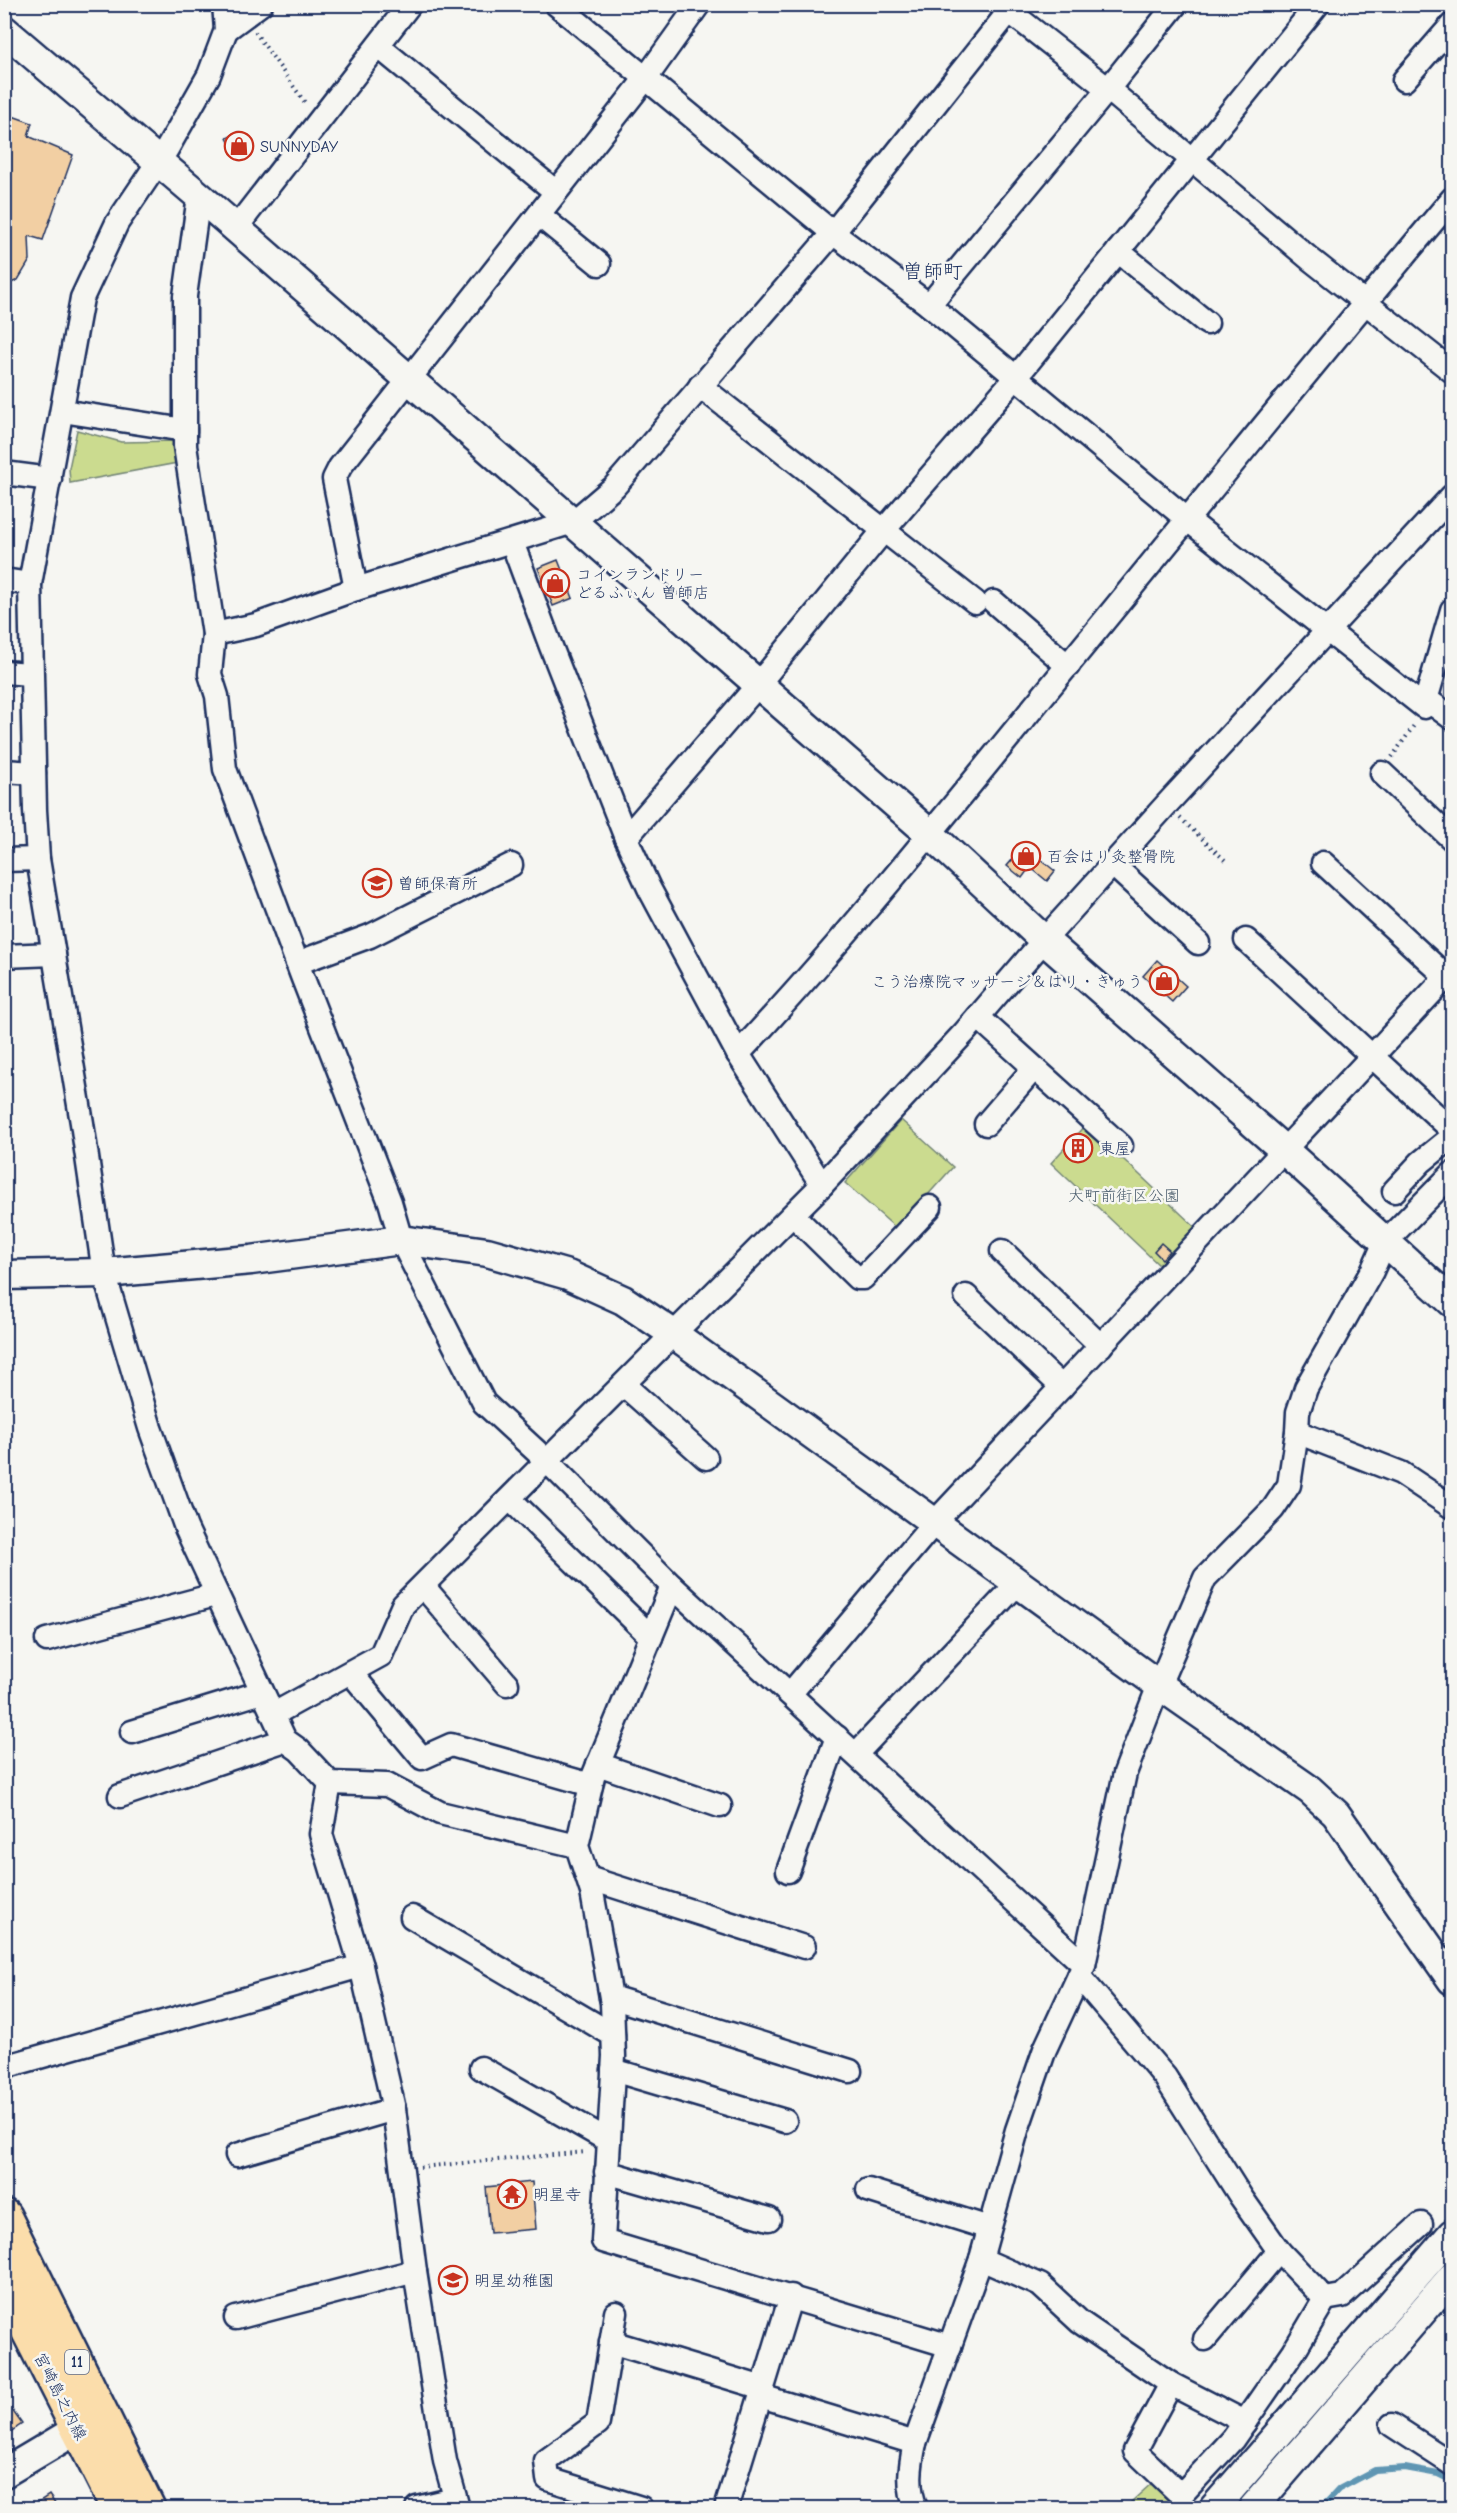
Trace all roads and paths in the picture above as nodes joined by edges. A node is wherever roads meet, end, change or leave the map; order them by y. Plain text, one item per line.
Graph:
1 (224, 4) edge
2 (410, 4) edge
3 (556, 4) edge
4 (699, 4) edge
5 (1176, 4) edge
6 (1318, 4) edge
7 (1008, 7) edge
8 (244, 17) edge
9 (1452, 25) edge
10 (6, 39) edge
11 (378, 46) junction
12 (646, 78) junction
13 (1404, 80) dead end
14 (1108, 90) junction
15 (318, 122) junction
16 (1191, 160) junction
17 (158, 162) junction
18 (556, 192) junction
19 (200, 196) junction
20 (1452, 199) edge
21 (538, 215) junction
22 (236, 228) junction
23 (833, 232) junction
24 (1118, 251) junction
25 (599, 264) dead end
26 (1365, 302) junction
27 (929, 305) junction
28 (1207, 323) dead end
29 (1452, 371) edge
30 (1017, 376) junction
31 (410, 380) junction
32 (700, 386) junction
33 (62, 411) junction
34 (185, 430) junction
35 (4, 473) edge
36 (50, 479) junction
37 (1452, 496) edge
38 (1188, 520) junction
39 (573, 522) junction
40 (884, 530) junction
41 (512, 542) junction
42 (4, 580) edge
43 (30, 584) junction
44 (356, 589) junction
45 (1452, 617) edge
46 (1329, 631) junction
47 (214, 634) junction
48 (1068, 666) junction
49 (4, 672) edge
50 (30, 674) junction
51 (758, 685) junction
52 (1425, 703) junction
53 (1452, 718) edge
54 (4, 771) edge
55 (33, 773) junction
56 (1382, 773) joint
57 (1166, 805) junction
58 (930, 834) junction
59 (626, 838) junction
60 (1452, 839) edge
61 (38, 859) junction
62 (4, 860) edge
63 (1228, 863) dead end
64 (1323, 863) dead end
65 (1112, 864) junction
66 (511, 865) dead end
67 (1044, 940) junction
68 (1246, 940) dead end
69 (1198, 943) dead end
70 (54, 954) junction
71 (4, 956) edge
72 (297, 963) junction
73 (1451, 976) edge
74 (978, 1017) junction
75 (738, 1054) junction
76 (1372, 1057) junction
77 (1034, 1068) junction
78 (986, 1124) dead end
79 (1452, 1130) edge
80 (1452, 1137) edge
81 (1121, 1146) dead end
82 (1284, 1150) junction
83 (1452, 1174) edge
84 (822, 1185) junction
85 (1394, 1191) dead end
86 (930, 1207) dead end
87 (793, 1215) junction
88 (401, 1240) junction
89 (1385, 1242) junction
90 (1002, 1251) dead end
91 (104, 1273) junction
92 (4, 1275) edge
93 (966, 1296) dead end
94 (1452, 1302) edge
95 (675, 1335) junction
96 (1101, 1346) junction
97 (624, 1385) junction
98 (1062, 1388) junction
99 (1298, 1431) junction
100 (706, 1458) dead end
101 (547, 1461) junction
102 (510, 1498) junction
103 (1452, 1508) edge
104 (935, 1522) junction
105 (1018, 1583) junction
106 (423, 1586) junction
107 (672, 1586) junction
108 (215, 1595) junction
109 (651, 1637) junction
110 (47, 1640) dead end
111 (351, 1673) junction
112 (507, 1684) dead end
113 (1159, 1685) junction
114 (262, 1692) junction
115 (790, 1694) junction
116 (273, 1714) junction
117 (132, 1732) dead end
118 (837, 1737) junction
119 (285, 1740) junction
120 (856, 1754) junction
121 (598, 1764) junction
122 (330, 1783) junction
123 (591, 1785) junction
124 (120, 1796) dead end
125 (720, 1806) dead end
126 (577, 1846) junction
127 (788, 1871) dead end
128 (588, 1878) junction
129 (412, 1917) dead end
130 (804, 1947) dead end
131 (361, 1966) junction
132 (1082, 1971) junction
133 (1452, 1980) edge
134 (611, 1997) junction
135 (613, 2035) junction
136 (4, 2067) edge
137 (481, 2068) dead end
138 (613, 2070) junction
139 (850, 2070) dead end
140 (394, 2109) junction
141 (785, 2121) dead end
142 (608, 2154) junction
143 (237, 2156) dead end
144 (402, 2169) junction
145 (868, 2190) dead end
146 (4, 2216) edge
147 (769, 2219) dead end
148 (1421, 2224) dead end
149 (989, 2228) junction
150 (1452, 2235) edge
151 (1279, 2251) junction
152 (981, 2259) junction
153 (415, 2271) junction
154 (1452, 2277) edge
155 (5, 2287) edge
156 (791, 2296) junction
157 (1325, 2299) junction
158 (616, 2313) dead end
159 (236, 2319) dead end
160 (1205, 2339) dead end
161 (611, 2343) junction
162 (950, 2346) junction
163 (1171, 2384) junction
164 (762, 2392) junction
165 (91, 2422) junction
166 (1245, 2422) junction
167 (1392, 2425) dead end
168 (915, 2443) junction
169 (1452, 2464) edge
170 (4, 2473) edge
171 (457, 2504) edge
172 (118, 2508) edge
173 (148, 2508) edge
174 (417, 2508) edge
175 (642, 2508) edge
176 (726, 2508) edge
177 (916, 2508) edge
178 (1214, 2508) edge
179 (1253, 2508) edge

1 - 8 street
2 - 11 street
3 - 12 street
4 - 12 street
5 - 14 street
6 - 16 street
7 - 14 street
7 - 23 street
8 - 15 path
8 - 17 street
9 - 13 street
10 - 17 street
11 - 15 street
11 - 18 street
12 - 18 street
12 - 23 street
14 - 16 street
14 - 27 street
15 - 22 street
16 - 24 street
16 - 26 street
17 - 19 street
17 - 33 street
18 - 21 street
19 - 22 street
19 - 34 street
20 - 26 street
21 - 25 street
21 - 31 street
22 - 31 street
23 - 27 street
23 - 32 street
24 - 28 street
24 - 30 street
26 - 29 street
26 - 38 street
27 - 30 street
30 - 38 street
30 - 40 street
31 - 39 street
31 - 44 street
32 - 39 street
32 - 40 street
33 - 34 street
33 - 36 street
34 - 47 street
35 - 36 street
36 - 43 street
37 - 46 street
38 - 46 street
38 - 48 street
39 - 41 street
39 - 51 street
40 - 48 street
40 - 51 street
41 - 44 street
41 - 59 street
42 - 43 street
43 - 50 street
44 - 47 street
45 - 52 street
46 - 52 street
46 - 57 street
47 - 72 street
48 - 58 street
49 - 50 street
50 - 55 street
51 - 58 street
51 - 59 street
52 - 53 street
52 - 56 path
54 - 55 street
55 - 61 street
56 - 60 street
57 - 63 path
57 - 65 street
58 - 67 street
58 - 75 street
59 - 75 street
61 - 62 street
61 - 70 street
64 - 73 street
65 - 67 street
65 - 69 street
66 - 72 street
67 - 74 street
67 - 82 street
68 - 76 street
70 - 71 street
70 - 91 street
72 - 88 street
73 - 76 street
74 - 77 street
74 - 84 street
75 - 84 street
76 - 79 street
76 - 82 street
77 - 78 street
77 - 81 street
80 - 85 street
82 - 89 street
82 - 96 street
83 - 89 street
84 - 87 street
86 - 87 street
87 - 95 street
88 - 91 street
88 - 95 street
88 - 101 street
89 - 94 street
89 - 99 street
90 - 96 street
91 - 92 street
91 - 108 street
93 - 98 street
95 - 97 street
95 - 104 street
96 - 98 street
97 - 100 street
97 - 101 street
98 - 104 street
99 - 103 street
99 - 113 street
101 - 102 street
101 - 107 street
102 - 106 street
102 - 109 street
104 - 105 street
104 - 115 street
105 - 113 street
105 - 120 street
106 - 111 street
106 - 112 street
107 - 109 street
107 - 115 street
108 - 110 street
108 - 114 street
109 - 121 street
111 - 116 street
111 - 123 street
113 - 132 street
113 - 133 street
114 - 116 street
114 - 117 street
115 - 118 street
116 - 119 street
118 - 120 street
118 - 127 street
119 - 122 street
119 - 124 street
120 - 132 street
121 - 123 street
121 - 125 street
122 - 126 street
122 - 131 street
123 - 126 street
126 - 128 street
128 - 130 street
128 - 134 street
129 - 135 street
131 - 136 street
131 - 140 street
132 - 149 street
132 - 151 street
134 - 135 street
134 - 139 street
135 - 138 street
137 - 142 street
138 - 141 street
138 - 142 street
140 - 143 street
140 - 144 street
142 - 144 path
142 - 147 street
142 - 156 street
144 - 153 street
145 - 149 street
146 - 165 main road, 宮崎島之内線 / 11
148 - 157 street
149 - 152 street
150 - 178 street
151 - 157 street
151 - 160 street
152 - 162 street
152 - 163 street
153 - 159 street
153 - 171 street
154 - 179 street
155 - 165 main road, 宮崎島之内線 / 11
156 - 162 street
156 - 164 street
157 - 166 street
158 - 161 street
161 - 164 street
161 - 175 street
162 - 168 street
163 - 166 street
163 - 166 street
164 - 168 street
164 - 176 street
165 - 170 street
165 - 172 main road, 宮崎島之内線 / 11
165 - 173 main road, 宮崎島之内線 / 11
167 - 169 street
168 - 177 street
171 - 174 street

